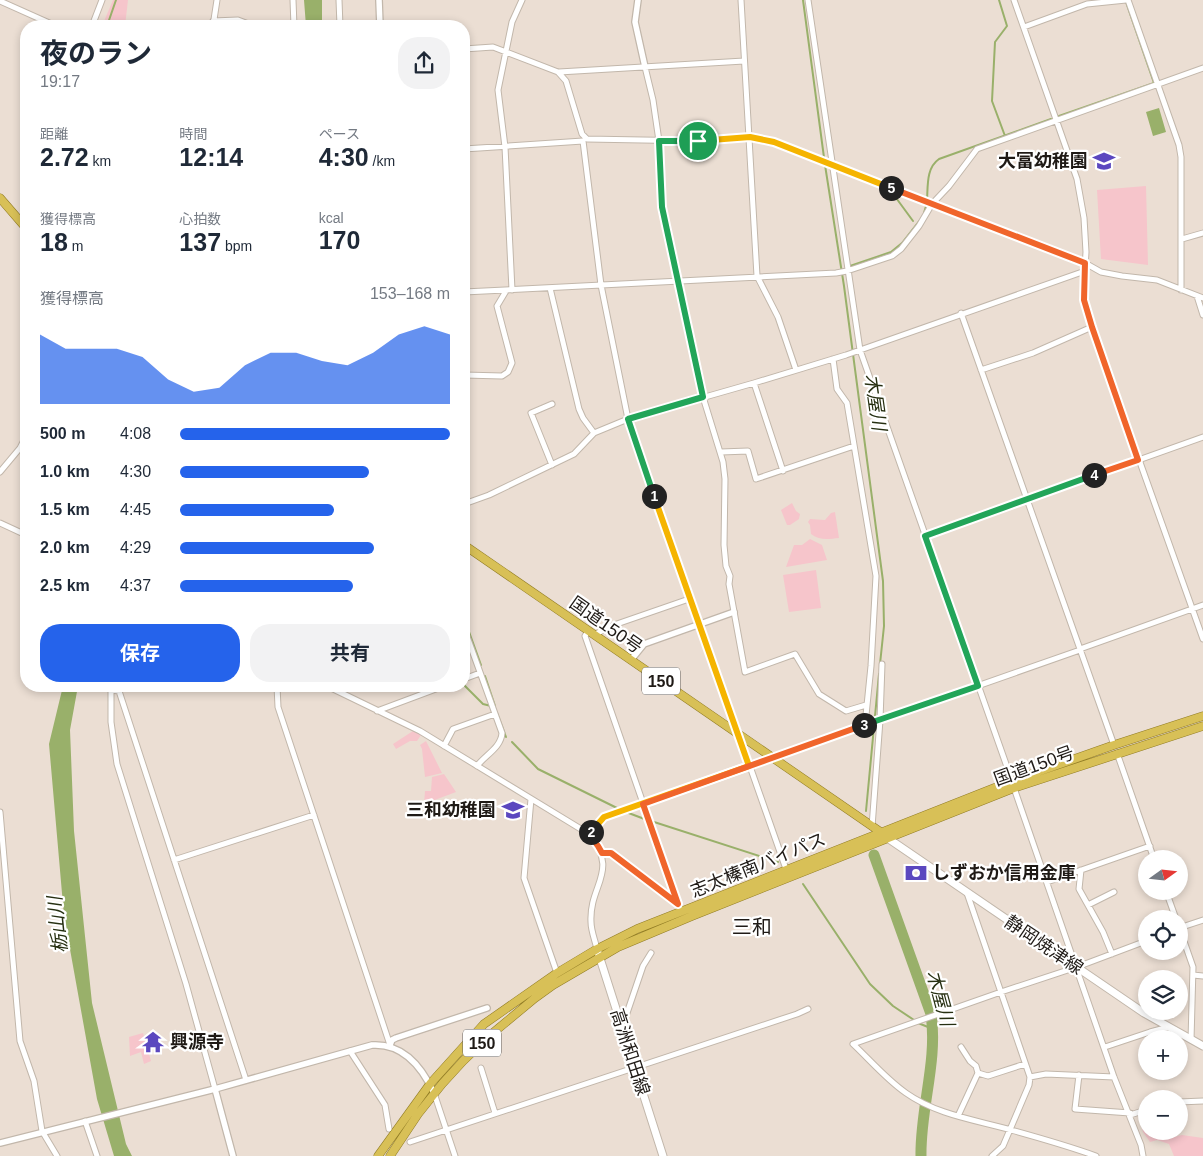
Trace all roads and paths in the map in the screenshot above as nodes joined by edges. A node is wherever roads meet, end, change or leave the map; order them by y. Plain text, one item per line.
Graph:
1 (102, 0) edge
2 (217, 0) edge
3 (293, 0) edge
4 (339, 0) edge
5 (379, 0) edge
6 (522, 0) edge
7 (638, 0) edge
8 (741, 0) edge
9 (808, 0) edge
10 (1014, 0) edge
11 (1125, 0) edge
12 (0, 1) edge
13 (43, 20) edge
14 (94, 20) edge
15 (214, 20) edge
16 (294, 20) edge
17 (340, 20) edge
18 (380, 20) edge
19 (1024, 27) junction
20 (470, 49) edge
21 (506, 51) junction
22 (744, 61) junction
23 (645, 67) junction
24 (1203, 68) edge
25 (558, 72) junction
26 (1158, 84) junction
27 (1057, 120) junction
28 (750, 137) junction
29 (584, 139) junction
30 (659, 141) junction
31 (506, 147) junction
32 (470, 149) edge
33 (832, 165) junction
34 (0, 198) edge
35 (932, 204) junction
36 (20, 221) edge
37 (1203, 233) edge
38 (1182, 239) junction
39 (1085, 263) junction
40 (847, 271) junction
41 (1084, 271) junction
42 (757, 276) junction
43 (679, 280) junction
44 (600, 285) junction
45 (550, 288) junction
46 (1181, 290) junction
47 (509, 291) junction
48 (470, 292) edge
49 (1200, 297) edge
50 (961, 314) junction
51 (1203, 315) edge
52 (1092, 327) junction
53 (860, 350) junction
54 (833, 359) junction
55 (796, 370) junction
56 (981, 370) junction
57 (470, 375) edge
58 (754, 383) junction
59 (703, 397) junction
60 (552, 404) dead end
61 (628, 419) junction
62 (594, 434) junction
63 (1203, 437) edge
64 (854, 446) junction
65 (20, 448) edge
66 (720, 452) junction
67 (1138, 460) junction
68 (552, 465) junction
69 (0, 472) edge
70 (783, 472) junction
71 (1028, 499) junction
72 (470, 502) edge
73 (0, 523) edge
74 (20, 532) edge
75 (925, 536) junction
76 (470, 549) edge
77 (690, 599) junction
78 (1203, 606) edge
79 (1192, 609) junction
80 (734, 612) junction
81 (699, 623) junction
82 (591, 633) junction
83 (1203, 638) edge
84 (470, 645) edge
85 (1080, 649) junction
86 (631, 660) junction
87 (882, 664) dead end
88 (480, 673) junction
89 (470, 677) edge
90 (978, 686) junction
91 (111, 692) edge
92 (120, 692) edge
93 (277, 692) edge
94 (339, 692) edge
95 (428, 692) edge
96 (866, 705) junction
97 (377, 711) junction
98 (495, 714) junction
99 (1203, 716) edge
100 (880, 720) junction
101 (865, 725) junction
102 (1203, 726) edge
103 (736, 732) junction
104 (1114, 745) junction
105 (444, 746) junction
106 (1117, 753) junction
107 (772, 758) junction
108 (477, 766) junction
109 (749, 766) junction
110 (1013, 785) junction
111 (531, 799) junction
112 (643, 804) junction
113 (0, 812) edge
114 (314, 815) junction
115 (872, 827) junction
116 (880, 832) junction
117 (589, 834) junction
118 (889, 839) junction
119 (1150, 846) junction
120 (1151, 850) edge
121 (602, 853) junction
122 (174, 860) junction
123 (786, 870) junction
124 (1081, 870) junction
125 (1047, 882) junction
126 (966, 892) junction
127 (1114, 892) dead end
128 (1088, 905) junction
129 (680, 908) junction
130 (1203, 920) edge
131 (1188, 925) edge
132 (1138, 944) edge
133 (597, 949) junction
134 (650, 952) dead end
135 (1188, 953) edge
136 (1112, 954) junction
137 (600, 957) junction
138 (1077, 967) junction
139 (557, 973) junction
140 (1193, 975) junction
141 (1203, 976) edge
142 (1000, 992) junction
143 (487, 1008) dead end
144 (808, 1009) dead end
145 (619, 1018) junction
146 (1169, 1027) junction
147 (1191, 1040) junction
148 (390, 1046) junction
149 (961, 1046) dead end
150 (1203, 1046) edge
151 (1105, 1047) junction
152 (350, 1051) junction
153 (1025, 1064) junction
154 (634, 1067) junction
155 (481, 1068) dead end
156 (978, 1073) junction
157 (1078, 1075) junction
158 (1030, 1077) junction
159 (1114, 1077) junction
160 (246, 1080) junction
161 (430, 1084) junction
162 (215, 1089) junction
163 (434, 1094) junction
164 (1188, 1102) edge
165 (1203, 1102) edge
166 (1138, 1112) edge
167 (495, 1113) junction
168 (1130, 1114) junction
169 (958, 1116) junction
170 (87, 1121) junction
171 (388, 1129) dead end
172 (446, 1129) junction
173 (1011, 1130) junction
174 (42, 1131) junction
175 (410, 1142) dead end
176 (0, 1143) edge
177 (57, 1156) edge
178 (97, 1156) edge
179 (233, 1156) edge
180 (378, 1156) edge
181 (390, 1156) edge
182 (455, 1156) edge
183 (663, 1156) edge
184 (992, 1156) edge
185 (1096, 1156) edge
186 (1143, 1156) edge

1 - 14 street
2 - 15 street
3 - 16 street
4 - 17 street
5 - 18 street
6 - 21 street
7 - 23 street
8 - 22 street
9 - 33 street
10 - 19 street
11 - 19 street
11 - 26 street
12 - 13 street
19 - 27 street
20 - 21 street
21 - 25 street
21 - 31 street
22 - 23 street
22 - 28 street
23 - 25 street
23 - 30 street
24 - 26 street
25 - 29 street
26 - 27 street
26 - 38 street
27 - 35 street
27 - 39 street
28 - 30 street
28 - 33 street
28 - 42 street
29 - 30 street
29 - 31 street
29 - 44 street
30 - 43 street
31 - 32 street
31 - 47 street
33 - 35 street
33 - 40 street
34 - 36 highway
35 - 39 street
35 - 40 street
37 - 38 street
38 - 46 street
39 - 41 street
39 - 46 street
40 - 42 street
40 - 53 street
41 - 50 street
41 - 52 street
42 - 43 street
42 - 55 street
43 - 44 street
43 - 59 street
44 - 45 street
44 - 61 street
45 - 47 street
45 - 62 street
46 - 49 street
47 - 48 street
47 - 57 street
49 - 51 street
50 - 53 street
50 - 56 street
52 - 56 street
52 - 67 street
53 - 54 street
53 - 75 street
54 - 55 street
54 - 64 street
55 - 58 street
56 - 71 street
58 - 59 street
58 - 70 street
59 - 61 street
59 - 66 street
60 - 68 street
61 - 62 street
61 - 77 street
62 - 68 street
63 - 67 street
64 - 70 street
64 - 96 street
65 - 69 street
66 - 70 street
66 - 80 street
67 - 71 street
67 - 79 street
68 - 72 street
71 - 75 street
71 - 85 street
73 - 74 street
75 - 90 street
76 - 82 highway, 国道150号 / 150
77 - 81 street
77 - 82 street
78 - 79 street
79 - 83 street
79 - 85 street
80 - 81 street
80 - 96 street
81 - 86 street
81 - 103 street
82 - 86 highway, 国道150号 / 150
82 - 112 street
84 - 88 street
85 - 90 street
85 - 104 street
86 - 103 highway, 国道150号 / 150
87 - 100 street
88 - 89 street
88 - 98 street
90 - 100 street
90 - 110 street
91 - 162 street
92 - 122 street
93 - 114 street
94 - 97 street
95 - 97 street
96 - 101 street
97 - 105 street
98 - 105 street
98 - 108 street
99 - 104 highway, 国道150号 / 150
100 - 101 street
100 - 115 street
101 - 107 street
102 - 106 highway, 国道150号 / 150
103 - 107 highway, 国道150号 / 150
103 - 109 street
104 - 110 highway, 国道150号 / 150
105 - 108 street
106 - 110 highway, 国道150号 / 150
106 - 119 street
107 - 109 street
107 - 115 highway, 国道150号 / 150
108 - 111 street
109 - 112 street
109 - 123 street
110 - 116 highway, 国道150号 / 150
110 - 118 highway, 国道150号 / 150
110 - 125 street
111 - 117 street
111 - 139 street
112 - 117 street
112 - 129 street
113 - 174 street
114 - 122 street
114 - 148 street
115 - 116 highway, 国道150号 / 150
116 - 118 highway, 国道150号 / 150
116 - 123 highway, 志太榛南バイパス / 150
117 - 121 street
118 - 126 main road, 静岡焼津線
118 - 137 highway, 志太榛南バイパス / 150
119 - 120 street
119 - 124 street
121 - 129 street
121 - 133 street
122 - 160 street
123 - 129 highway, 志太榛南バイパス / 150
124 - 125 street
124 - 128 street
125 - 138 street
126 - 138 main road, 静岡焼津線
126 - 142 street
127 - 128 street
128 - 136 street
129 - 133 highway, 志太榛南バイパス / 150
130 - 131 street
132 - 136 street
133 - 137 main road, 高洲和田線
133 - 139 highway, 志太榛南バイパス / 150
134 - 145 street
135 - 140 street
136 - 138 street
137 - 145 main road, 高洲和田線
137 - 163 highway, 志太榛南バイパス / 150
138 - 142 street
138 - 146 main road, 静岡焼津線
138 - 151 street
139 - 161 highway, 志太榛南バイパス / 150
140 - 141 street
140 - 147 street
142 - 153 street
142 - 169 street
143 - 148 street
144 - 154 street
145 - 154 main road, 高洲和田線
146 - 147 main road, 静岡焼津線
146 - 151 street
147 - 150 main road, 静岡焼津線
148 - 152 street
148 - 161 street
149 - 156 street
151 - 159 street
152 - 160 street
152 - 171 street
153 - 156 street
153 - 158 street
154 - 167 street
154 - 183 main road, 高洲和田線
155 - 167 street
156 - 169 street
157 - 158 street
157 - 159 street
157 - 168 street
158 - 173 street
159 - 168 street
160 - 162 street
161 - 163 street
161 - 180 highway, 志太榛南バイパス / 150
162 - 170 street
162 - 179 street
163 - 172 street
163 - 181 highway, 志太榛南バイパス / 150
164 - 165 street
166 - 168 street
167 - 172 street
168 - 186 street
169 - 173 street
170 - 174 street
170 - 178 street
172 - 175 street
172 - 182 street
173 - 184 street
173 - 185 street
174 - 176 street
174 - 177 street

